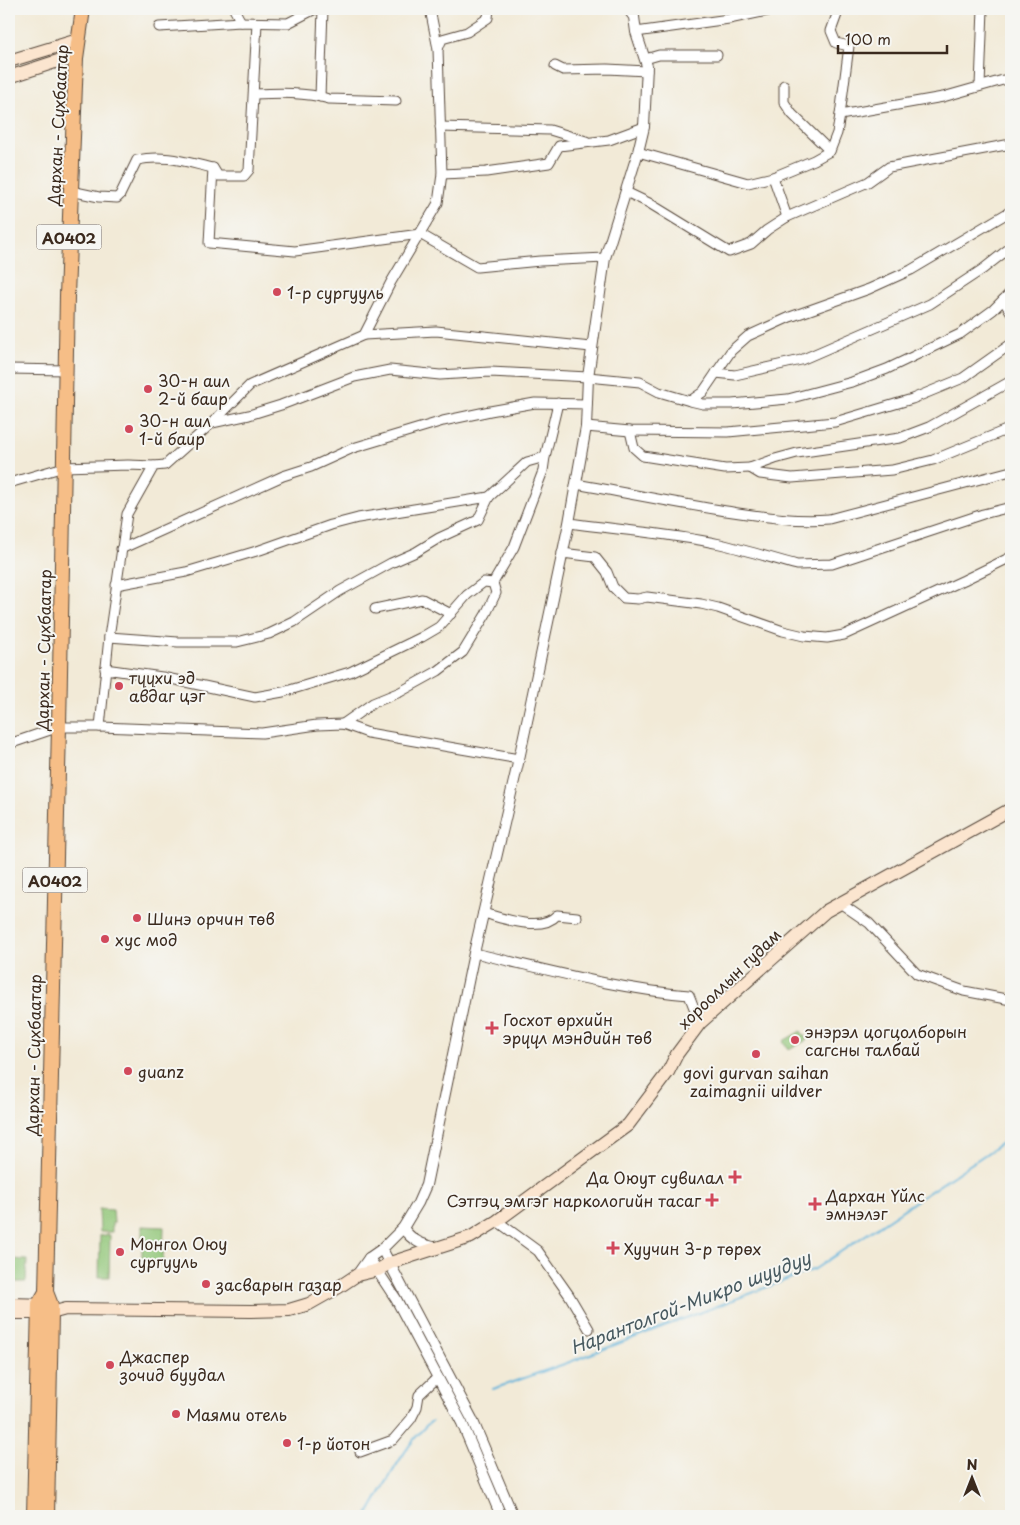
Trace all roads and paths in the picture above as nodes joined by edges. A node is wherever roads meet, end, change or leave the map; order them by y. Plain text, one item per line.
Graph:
1 (83, 9) edge
2 (234, 9) edge
3 (315, 9) edge
4 (323, 9) edge
5 (430, 9) edge
6 (489, 9) edge
7 (628, 9) edge
8 (776, 9) edge
9 (839, 9) edge
10 (983, 9) edge
11 (241, 22) junction
12 (257, 23) junction
13 (159, 27) dead end
14 (636, 32) junction
15 (78, 40) junction
16 (438, 49) junction
17 (716, 55) dead end
18 (76, 58) junction
19 (645, 59) junction
20 (9, 61) edge
21 (554, 66) dead end
22 (647, 71) junction
23 (9, 77) edge
24 (1003, 80) dead end
25 (784, 85) dead end
26 (980, 86) junction
27 (254, 94) junction
28 (320, 96) junction
29 (396, 101) dead end
30 (840, 115) junction
31 (440, 127) junction
32 (644, 128) junction
33 (590, 142) junction
34 (1011, 144) edge
35 (830, 150) junction
36 (638, 152) junction
37 (213, 168) junction
38 (442, 174) junction
39 (772, 177) junction
40 (71, 191) junction
41 (626, 192) junction
42 (1011, 210) edge
43 (787, 217) junction
44 (420, 234) junction
45 (1011, 247) edge
46 (605, 258) junction
47 (1011, 292) edge
48 (1003, 300) junction
49 (1011, 312) edge
50 (364, 335) junction
51 (1011, 344) edge
52 (591, 347) junction
53 (9, 369) edge
54 (67, 370) junction
55 (716, 373) junction
56 (588, 377) junction
57 (1011, 381) edge
58 (690, 401) junction
59 (558, 403) junction
60 (587, 404) junction
61 (212, 422) junction
62 (586, 427) junction
63 (1011, 428) edge
64 (630, 431) junction
65 (545, 457) junction
66 (154, 466) junction
67 (64, 467) junction
68 (750, 468) junction
69 (1011, 471) edge
70 (9, 483) edge
71 (576, 484) junction
72 (489, 497) junction
73 (1011, 507) edge
74 (569, 523) junction
75 (121, 549) junction
76 (562, 553) junction
77 (1011, 557) edge
78 (493, 583) junction
79 (116, 585) junction
80 (375, 609) dead end
81 (451, 614) junction
82 (109, 637) junction
83 (105, 669) junction
84 (343, 724) junction
85 (100, 727) junction
86 (59, 728) junction
87 (9, 744) edge
88 (519, 759) junction
89 (1011, 809) edge
90 (840, 903) junction
91 (483, 913) junction
92 (577, 917) dead end
93 (474, 953) junction
94 (1011, 1000) edge
95 (700, 1023) junction
96 (497, 1221) junction
97 (403, 1228) junction
98 (439, 1248) junction
99 (382, 1249) junction
100 (369, 1258) junction
101 (390, 1263) junction
102 (378, 1270) junction
103 (357, 1275) junction
104 (9, 1304) edge
105 (45, 1305) junction
106 (9, 1313) edge
107 (589, 1329) dead end
108 (438, 1378) junction
109 (360, 1452) dead end
110 (34, 1516) edge
111 (47, 1516) edge
112 (501, 1516) edge
113 (514, 1516) edge

1 - 15 highway, Дархан - Сүхбаатар / A0402
2 - 11 street
3 - 12 street
4 - 28 street
5 - 16 street
6 - 16 street
7 - 14 street
8 - 14 street
9 - 30 street
10 - 26 street
11 - 12 street
11 - 13 street
12 - 27 street
14 - 19 street
15 - 18 highway, Дархан - Сүхбаатар / A0402
15 - 20 main road
16 - 31 street
17 - 19 street
18 - 23 main road
18 - 40 highway, Дархан - Сүхбаатар / A0402
19 - 22 street
21 - 22 street
22 - 32 street
24 - 26 street
25 - 35 street
26 - 30 street
27 - 28 street
27 - 37 street
28 - 29 street
30 - 35 street
31 - 33 street
31 - 38 street
32 - 33 street
32 - 36 street
33 - 38 street
34 - 43 street
35 - 39 street
36 - 39 street
36 - 41 street
37 - 40 street
37 - 44 street
38 - 44 street
39 - 43 street
40 - 54 highway, Дархан - Сүхбаатар / A0402
41 - 43 street
41 - 46 street
42 - 55 street
44 - 46 street
44 - 50 street
45 - 55 street
46 - 52 street
47 - 48 street
48 - 49 street
48 - 58 street
50 - 52 street
50 - 61 street
51 - 64 street
52 - 56 street
53 - 54 street
54 - 67 highway, Дархан - Сүхбаатар / A0402
55 - 58 street
56 - 58 street
56 - 60 street
56 - 61 street
57 - 68 street
59 - 60 street
59 - 65 street
59 - 75 street
60 - 62 street
61 - 66 street
62 - 64 street
62 - 71 street
63 - 68 street
64 - 68 street
65 - 72 street
65 - 78 street
66 - 67 street
66 - 75 street
67 - 70 street
67 - 86 highway, Дархан - Сүхбаатар / A0402
69 - 71 street
71 - 74 street
72 - 79 street
72 - 82 street
73 - 74 street
74 - 76 street
75 - 79 street
76 - 77 street
76 - 88 street
78 - 81 street
78 - 84 street
79 - 82 street
80 - 81 street
81 - 83 street
82 - 83 street
83 - 85 street
84 - 85 street
84 - 88 street
85 - 86 street
86 - 87 street
86 - 105 highway, Дархан - Сүхбаатар / A0402
88 - 91 street
89 - 90 main road, хорооллын гудам
90 - 94 street
90 - 95 main road, хорооллын гудам
91 - 92 street
91 - 93 street
93 - 95 street
93 - 97 street
95 - 96 main road, хорооллын гудам
96 - 98 main road, хорооллын гудам
96 - 107 street
97 - 98 street
97 - 99 street
98 - 101 main road, хорооллын гудам
99 - 100 street
99 - 101 street
100 - 102 street
100 - 103 street
101 - 102 main road, хорооллын гудам
101 - 113 street
102 - 103 main road, хорооллын гудам
102 - 108 street
103 - 105 main road, хорооллын гудам
104 - 105 main road
105 - 106 main road
105 - 110 highway
105 - 111 highway
108 - 109 street
108 - 112 street

